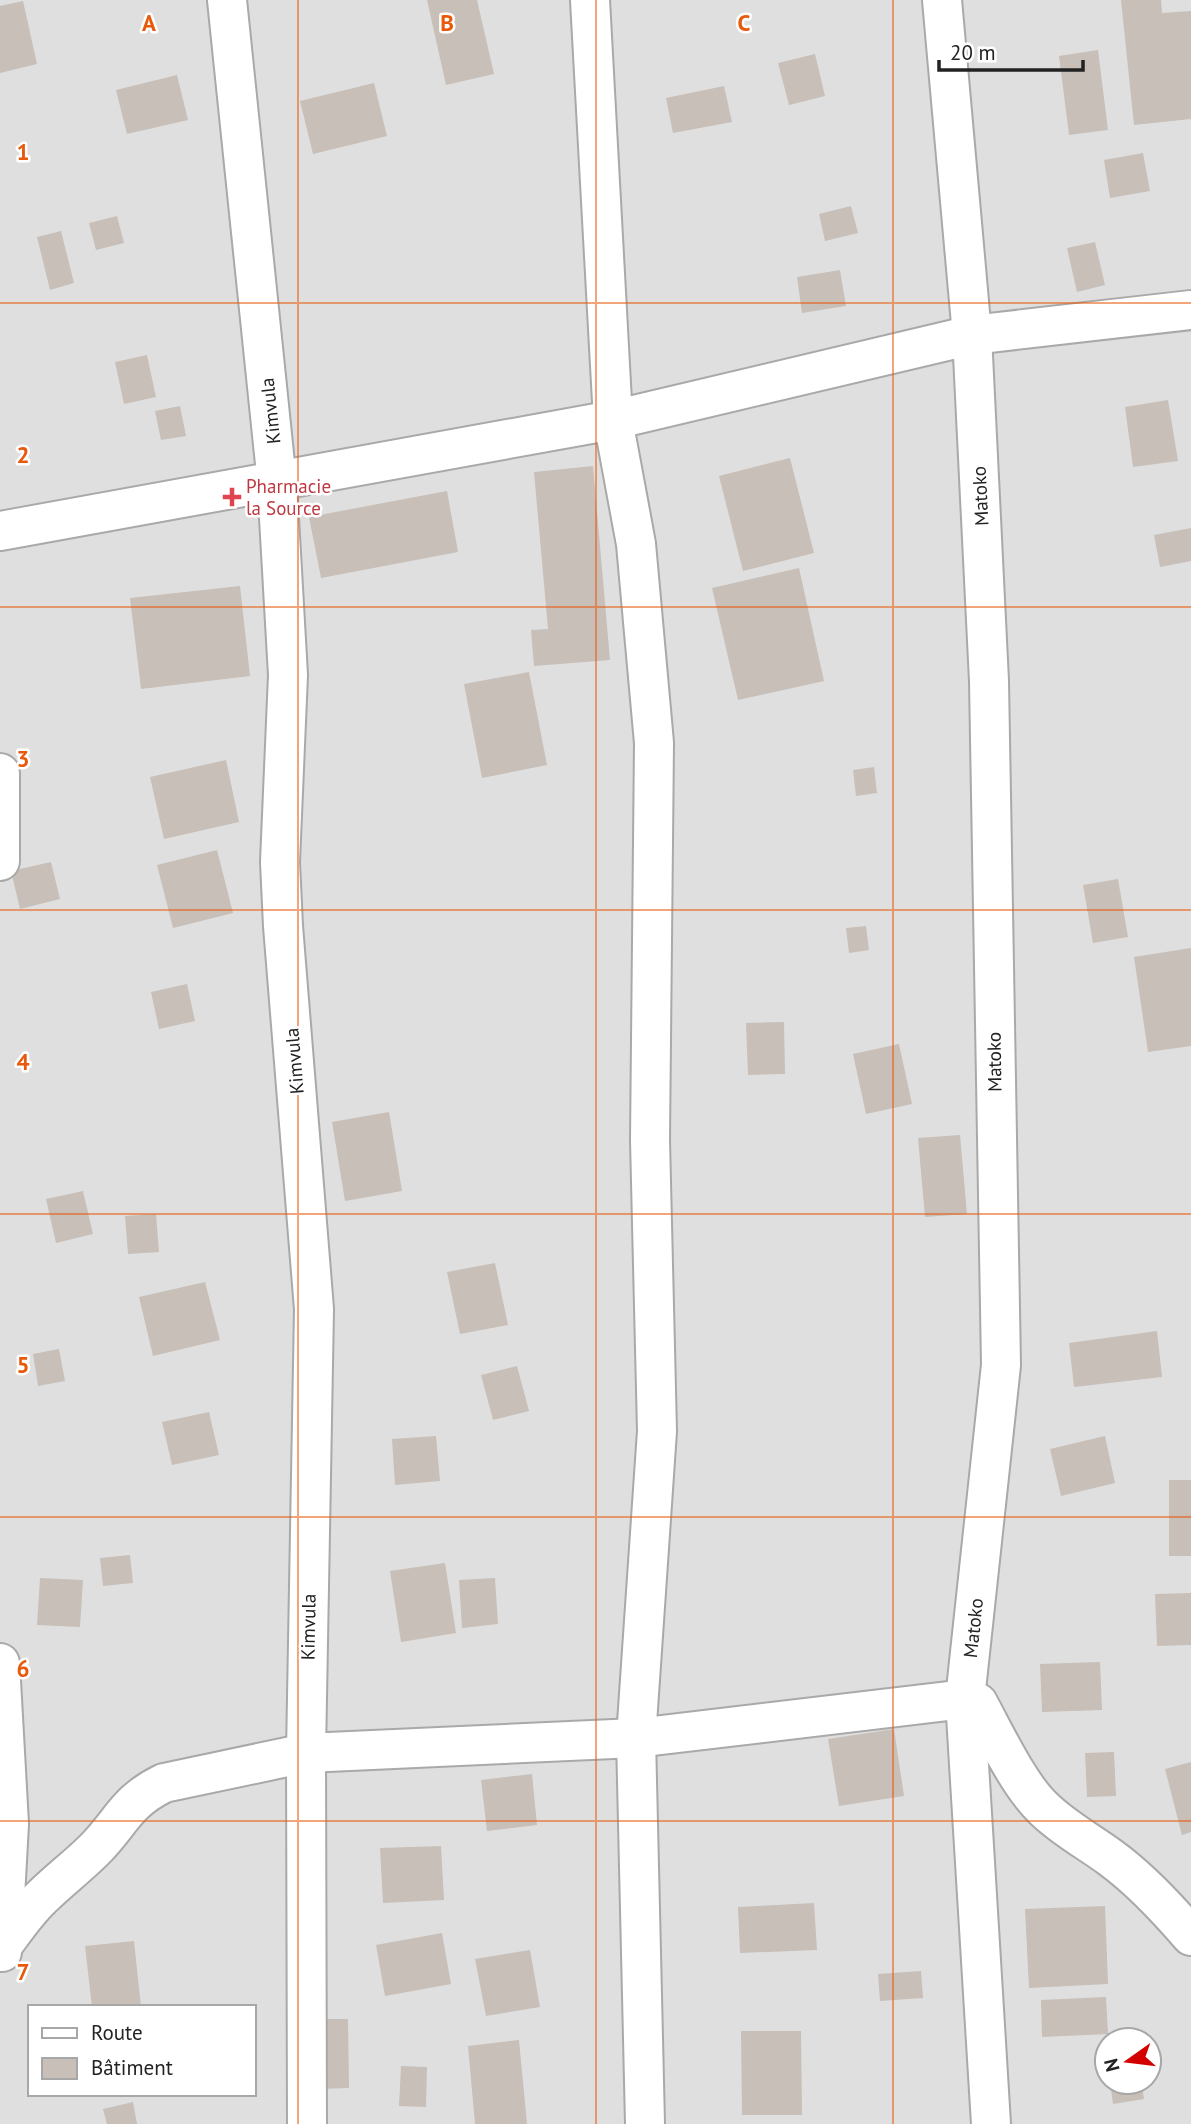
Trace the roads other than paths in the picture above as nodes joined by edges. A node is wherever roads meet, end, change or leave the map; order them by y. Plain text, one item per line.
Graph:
1 (227, 0) edge
2 (590, 0) edge
3 (942, 0) edge
4 (1191, 310) edge
5 (972, 335) junction
6 (613, 420) junction
7 (277, 482) junction
8 (0, 531) edge
9 (0, 773) edge
10 (0, 861) edge
11 (0, 1663) edge
12 (965, 1699) junction
13 (636, 1738) junction
14 (306, 1753) junction
15 (1191, 1936) edge
16 (1, 1955) edge
17 (307, 2124) edge
18 (645, 2124) edge
19 (991, 2124) edge

1 - 7 street, Kimvula
2 - 6 street
3 - 5 street, Matoko
4 - 5 street
5 - 6 street
5 - 12 street, Matoko
6 - 7 street
6 - 13 street
7 - 8 street
7 - 14 street, Kimvula
9 - 10 street
11 - 16 street
12 - 13 street
12 - 15 street
12 - 19 street, Matoko
13 - 14 street
13 - 18 street
14 - 16 street
14 - 17 street, Kimvula

